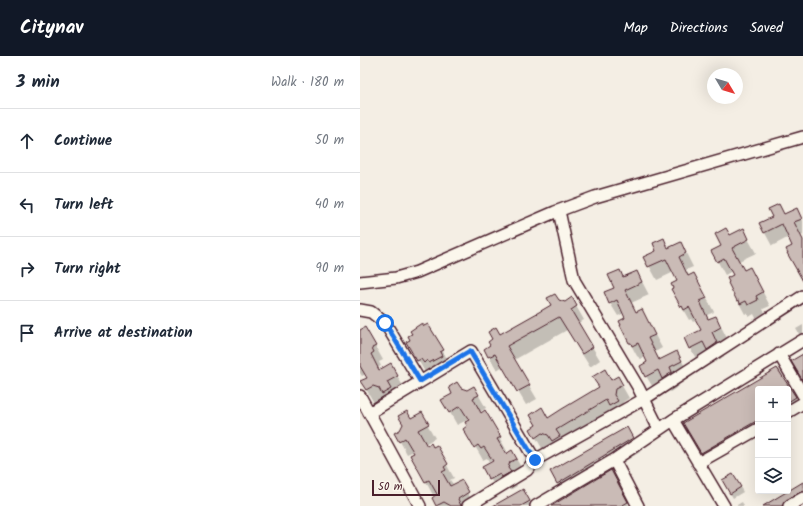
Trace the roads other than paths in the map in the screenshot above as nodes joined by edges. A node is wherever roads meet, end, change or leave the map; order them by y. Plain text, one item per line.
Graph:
1 (803, 137) edge
2 (559, 211) junction
3 (360, 282) edge
4 (803, 296) edge
5 (360, 310) edge
6 (803, 340) edge
7 (780, 354) junction
8 (420, 381) junction
9 (803, 395) edge
10 (360, 396) edge
11 (644, 399) junction
12 (803, 403) edge
13 (791, 410) edge
14 (370, 414) junction
15 (673, 420) junction
16 (659, 429) junction
17 (755, 431) edge
18 (535, 460) junction
19 (614, 460) junction
20 (698, 463) junction
21 (803, 498) edge
22 (634, 504) edge
23 (420, 506) edge
24 (468, 506) edge
25 (536, 506) edge
26 (724, 506) edge
27 (789, 506) edge

1 - 2 street
2 - 3 street
2 - 11 street
4 - 11 street
5 - 8 street
6 - 7 street
7 - 9 street
7 - 15 street
8 - 14 street
8 - 18 street
10 - 14 street
11 - 16 street
11 - 18 street
12 - 13 street
14 - 23 street
15 - 16 street
15 - 20 street
16 - 19 street
17 - 20 street
18 - 24 street
19 - 22 street
19 - 25 street
20 - 26 street
21 - 27 street

